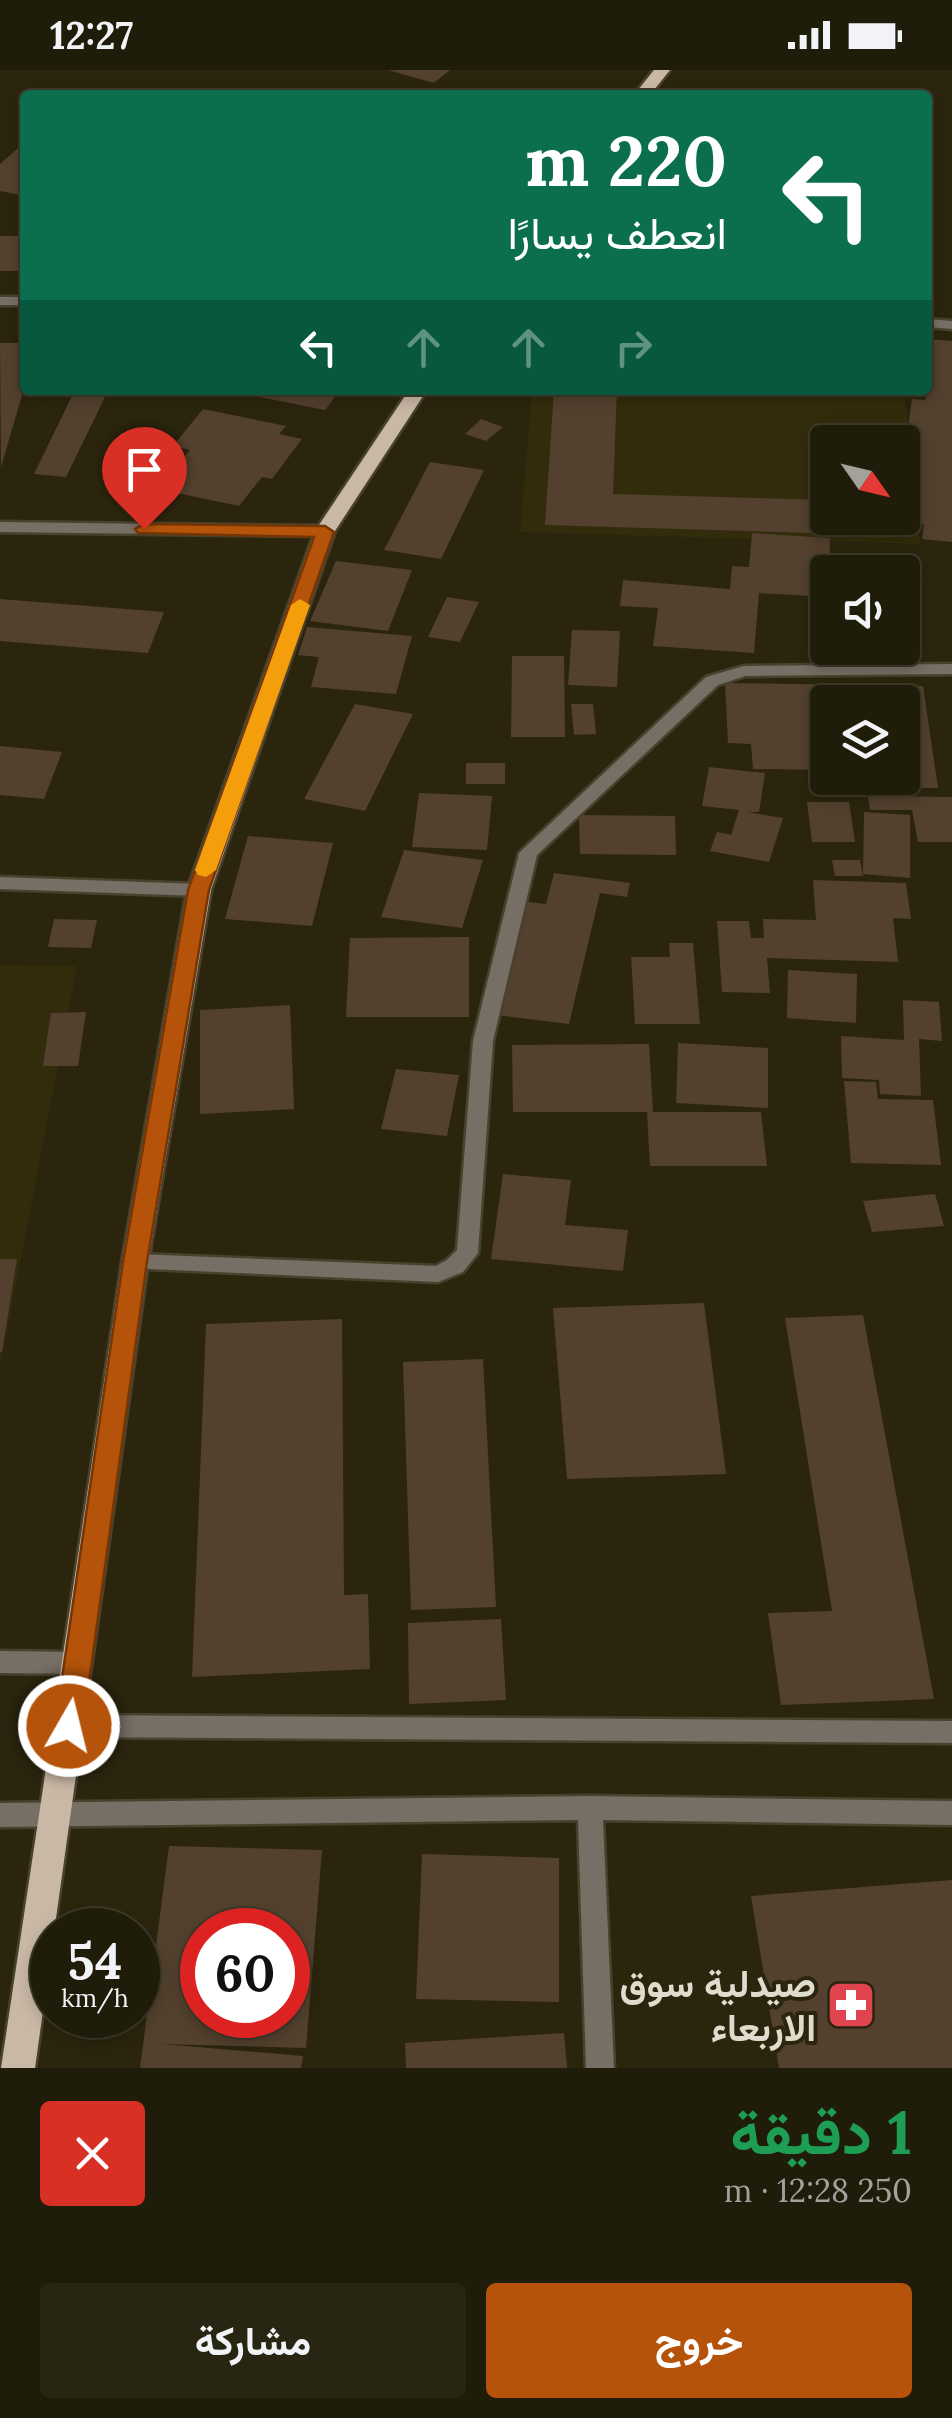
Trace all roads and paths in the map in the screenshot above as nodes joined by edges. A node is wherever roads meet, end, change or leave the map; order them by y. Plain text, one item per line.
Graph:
1 (662, 70) edge
2 (646, 90) edge
3 (415, 395) edge
4 (0, 527) edge
5 (325, 532) junction
6 (952, 669) edge
7 (0, 883) edge
8 (199, 890) junction
9 (135, 1262) junction
10 (0, 1662) edge
11 (78, 1664) junction
12 (69, 1726) junction
13 (952, 1732) edge
14 (590, 1808) junction
15 (952, 1813) edge
16 (0, 1815) edge
17 (56, 1817) junction
18 (18, 2068) edge
19 (600, 2068) edge

1 - 2 main road
3 - 5 main road
4 - 5 street
5 - 8 main road
6 - 9 street
7 - 8 street
8 - 9 main road
9 - 11 main road
10 - 11 street
11 - 12 main road
12 - 13 street
12 - 17 main road
14 - 15 street
14 - 17 street
14 - 19 street
16 - 17 street
17 - 18 main road

